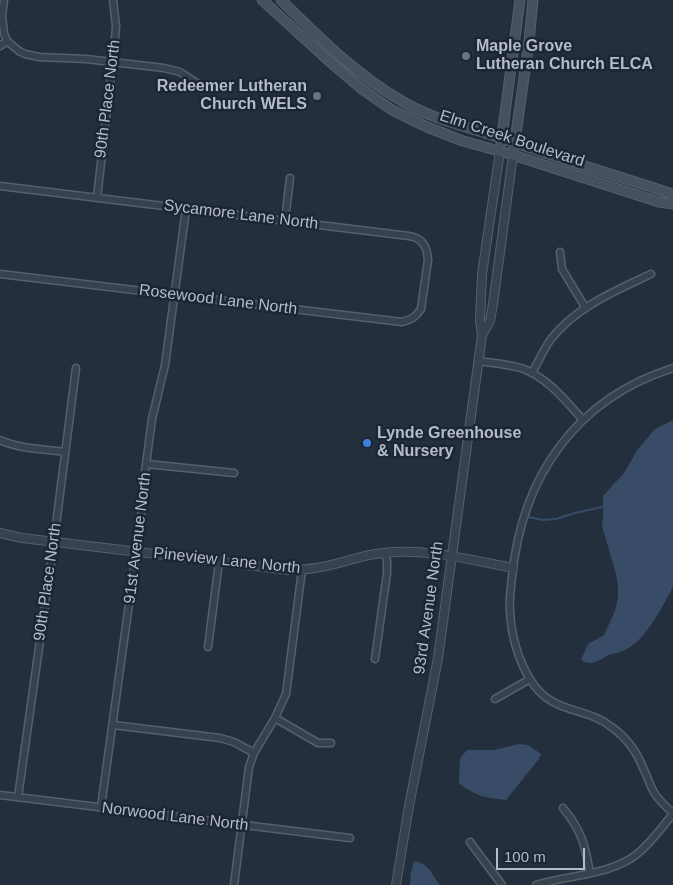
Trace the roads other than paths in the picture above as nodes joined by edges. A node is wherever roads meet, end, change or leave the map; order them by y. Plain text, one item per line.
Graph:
1 (4, 0) edge
2 (113, 0) edge
3 (262, 0) edge
4 (520, 0) edge
5 (533, 0) edge
6 (285, 1) edge
7 (7, 41) junction
8 (0, 46) edge
9 (113, 62) junction
10 (203, 87) dead end
11 (502, 139) junction
12 (515, 144) junction
13 (500, 151) junction
14 (513, 155) junction
15 (290, 178) dead end
16 (0, 186) edge
17 (97, 198) junction
18 (673, 198) edge
19 (673, 204) edge
20 (186, 209) junction
21 (285, 220) junction
22 (560, 252) dead end
23 (1, 274) edge
24 (652, 274) dead end
25 (0, 283) edge
26 (175, 294) junction
27 (423, 298) joint
28 (585, 307) junction
29 (482, 335) junction
30 (478, 361) junction
31 (76, 368) dead end
32 (673, 368) edge
33 (532, 373) junction
34 (583, 420) junction
35 (0, 440) edge
36 (65, 452) junction
37 (147, 464) junction
38 (234, 473) dead end
39 (0, 533) edge
40 (54, 541) junction
41 (137, 551) junction
42 (384, 553) junction
43 (452, 556) junction
44 (220, 562) junction
45 (513, 568) junction
46 (302, 570) junction
47 (208, 646) dead end
48 (375, 658) dead end
49 (530, 679) junction
50 (495, 699) dead end
51 (275, 718) junction
52 (112, 725) junction
53 (331, 743) dead end
54 (254, 753) junction
55 (0, 795) edge
56 (18, 797) junction
57 (101, 807) junction
58 (563, 808) dead end
59 (673, 813) edge
60 (242, 825) junction
61 (350, 838) dead end
62 (470, 842) dead end
63 (590, 873) junction
64 (234, 885) edge
65 (396, 885) edge
66 (502, 885) edge
67 (536, 885) edge

1 - 7 street
2 - 9 street, 90th Place North
3 - 13 main road, Elm Creek Boulevard
4 - 11 main road, 93rd Avenue North
5 - 12 main road, 93rd Avenue North
6 - 11 main road, Elm Creek Boulevard
7 - 8 street
7 - 9 street
9 - 10 street
9 - 17 street, 90th Place North
11 - 12 main road, Elm Creek Boulevard
11 - 13 main road, 93rd Avenue North
12 - 14 main road, 93rd Avenue North
12 - 18 main road, Elm Creek Boulevard
13 - 14 main road, Elm Creek Boulevard
13 - 29 street, 93rd Avenue North
14 - 19 main road, Elm Creek Boulevard
14 - 29 street, 93rd Avenue North
15 - 21 street
16 - 17 street, Sycamore Lane North
17 - 20 street, Sycamore Lane North
20 - 21 street, Sycamore Lane North
20 - 26 street, 91st Avenue North
21 - 27 street, Sycamore Lane North
22 - 28 street
23 - 25 street
23 - 26 street, Rosewood Lane North
24 - 28 street
26 - 27 street, Rosewood Lane North
26 - 37 street, 91st Avenue North
28 - 33 street
29 - 30 street, 93rd Avenue North
30 - 33 street
30 - 43 street, 93rd Avenue North
31 - 36 street, 90th Place North
32 - 34 street
33 - 34 street
34 - 45 street
35 - 36 street
36 - 40 street, 90th Place North
37 - 38 street
37 - 41 street, 91st Avenue North
39 - 40 street, Pineview Lane North
40 - 41 street, Pineview Lane North
40 - 56 street, 90th Place North
41 - 44 street, Pineview Lane North
41 - 52 street, 91st Avenue North
42 - 43 street, Pineview Lane North
42 - 46 street, Pineview Lane North
42 - 48 street
43 - 45 street, Pineview Lane North
43 - 65 street, 93rd Avenue North
44 - 46 street, Pineview Lane North
44 - 47 street
45 - 49 street
46 - 51 street
49 - 50 street
49 - 59 street
51 - 53 street
51 - 54 street
52 - 54 street
52 - 57 street, 91st Avenue North
54 - 60 street
55 - 56 street, Norwood Lane North
56 - 57 street, Norwood Lane North
57 - 60 street, Norwood Lane North
58 - 63 street
59 - 63 street
60 - 61 street, Norwood Lane North
60 - 64 street
62 - 66 street
63 - 67 street

